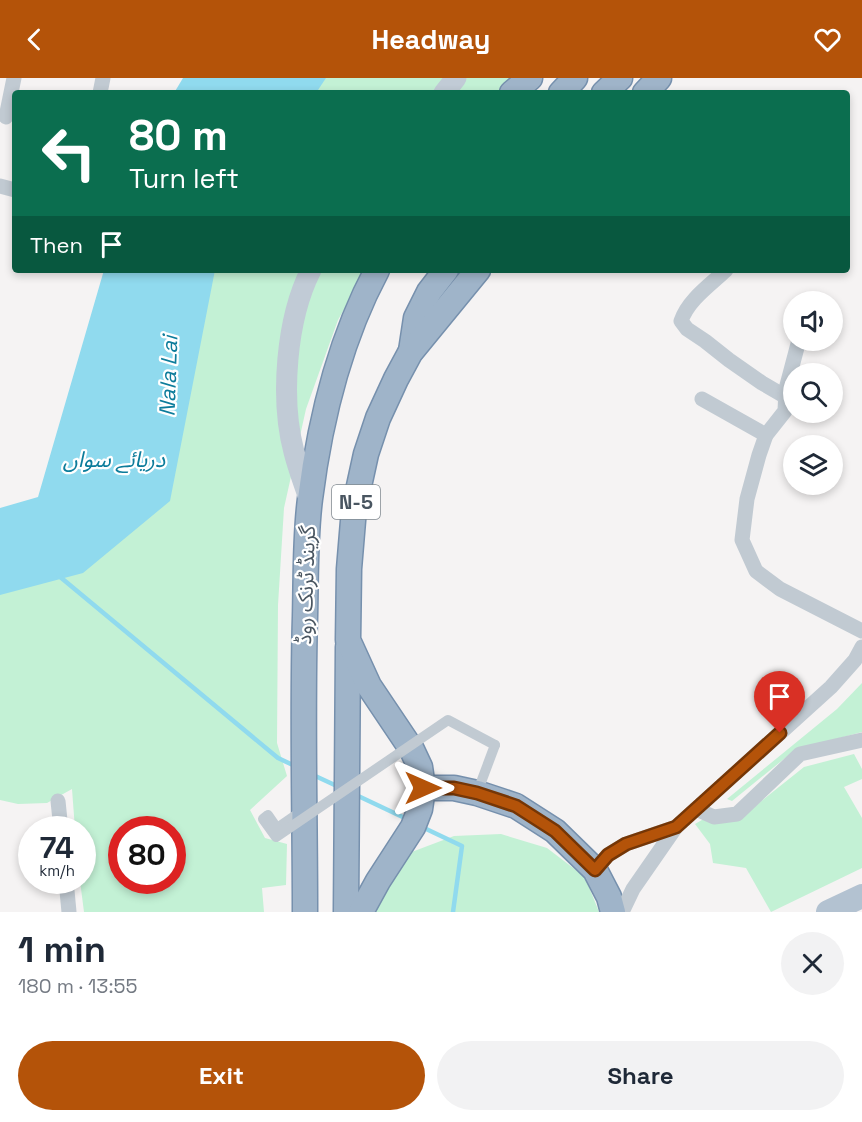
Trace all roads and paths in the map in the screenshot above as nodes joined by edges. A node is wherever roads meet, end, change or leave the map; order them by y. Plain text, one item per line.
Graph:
1 (14, 78) edge
2 (456, 78) edge
3 (530, 78) edge
4 (575, 78) edge
5 (620, 78) edge
6 (659, 78) edge
7 (446, 90) edge
8 (516, 90) edge
9 (564, 90) edge
10 (607, 90) edge
11 (648, 90) edge
12 (7, 118) edge
13 (310, 273) edge
14 (378, 273) edge
15 (444, 273) edge
16 (476, 273) edge
17 (723, 273) edge
18 (410, 352) junction
19 (783, 395) edge
20 (702, 399) dead end
21 (783, 414) edge
22 (766, 435) junction
23 (310, 501) junction
24 (862, 631) edge
25 (348, 640) junction
26 (862, 647) edge
27 (862, 740) edge
28 (423, 788) junction
29 (477, 793) junction
30 (305, 797) junction
31 (58, 801) dead end
32 (696, 809) junction
33 (60, 816) edge
34 (676, 827) junction
35 (595, 870) junction
36 (67, 894) edge
37 (862, 896) edge
38 (69, 912) edge
39 (305, 912) edge
40 (346, 912) edge
41 (362, 912) edge
42 (613, 912) edge
43 (622, 912) edge
44 (828, 912) edge

1 - 12 street
2 - 7 main road
3 - 8 highway
4 - 9 highway
5 - 10 highway
6 - 11 highway
13 - 23 main road
14 - 23 highway, گرینڈ ٹرنک روڈ / N-5
15 - 18 highway
16 - 18 highway, گرینڈ ٹرنک روڈ / N-5
17 - 19 street
18 - 25 highway, گرینڈ ٹرنک روڈ / N-5
20 - 22 street
21 - 22 street
22 - 24 street
23 - 30 highway, گرینڈ ٹرنک روڈ / N-5
25 - 28 highway, گرینڈ ٹرنک روڈ / N-5
25 - 40 highway, گرینڈ ٹرنک روڈ / N-5
26 - 32 street
27 - 32 street
28 - 29 highway
28 - 41 highway, گرینڈ ٹرنک روڈ / N-5
29 - 30 street, bridge
29 - 35 highway
30 - 39 highway, گرینڈ ٹرنک روڈ / N-5
31 - 33 street
32 - 34 street
34 - 35 street
34 - 43 street
35 - 42 highway
36 - 38 street
37 - 44 main road

